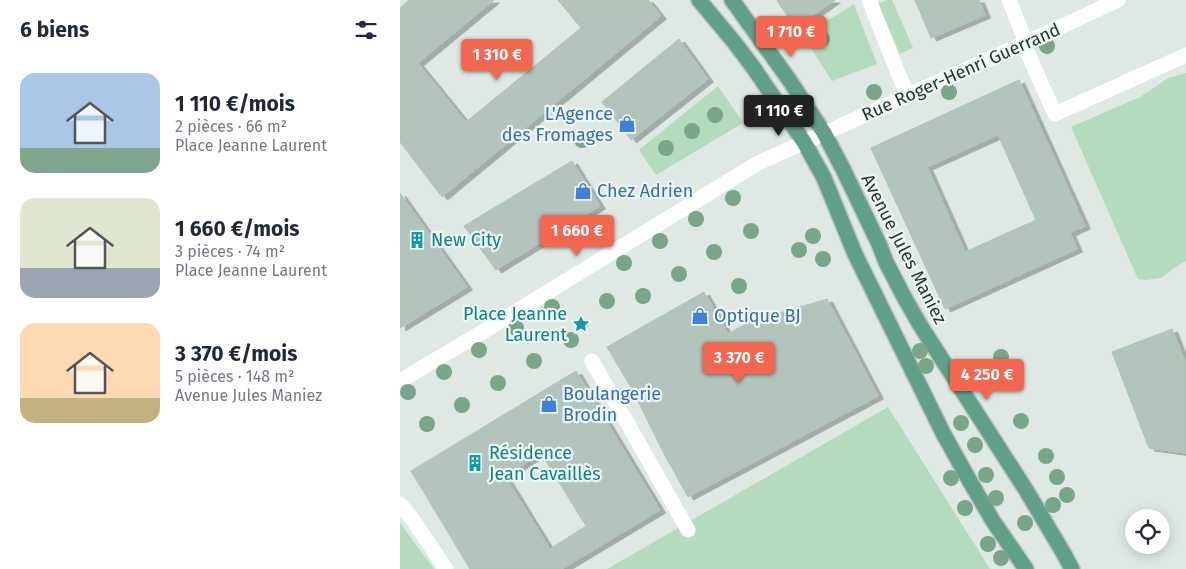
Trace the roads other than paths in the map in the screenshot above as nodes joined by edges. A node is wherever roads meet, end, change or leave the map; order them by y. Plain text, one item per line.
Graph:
1 (699, 0) edge
2 (732, 0) edge
3 (869, 0) edge
4 (1009, 0) edge
5 (1118, 0) edge
6 (1024, 43) junction
7 (1186, 55) edge
8 (908, 95) junction
9 (824, 133) junction
10 (804, 142) junction
11 (592, 361) dead end
12 (400, 381) edge
13 (400, 504) edge
14 (688, 530) dead end
15 (446, 569) edge
16 (1026, 569) edge
17 (1072, 569) edge

1 - 10 main road
2 - 9 main road, Avenue Jules Maniez
3 - 8 street
4 - 6 street
5 - 6 street, Rue Roger-Henri Guerrand
6 - 7 street
6 - 8 street, Rue Roger-Henri Guerrand
8 - 9 street, Rue Roger-Henri Guerrand
9 - 10 street, Rue Roger-Henri Guerrand
9 - 17 main road, Avenue Jules Maniez
10 - 12 street
10 - 16 main road
11 - 14 street
13 - 15 street

